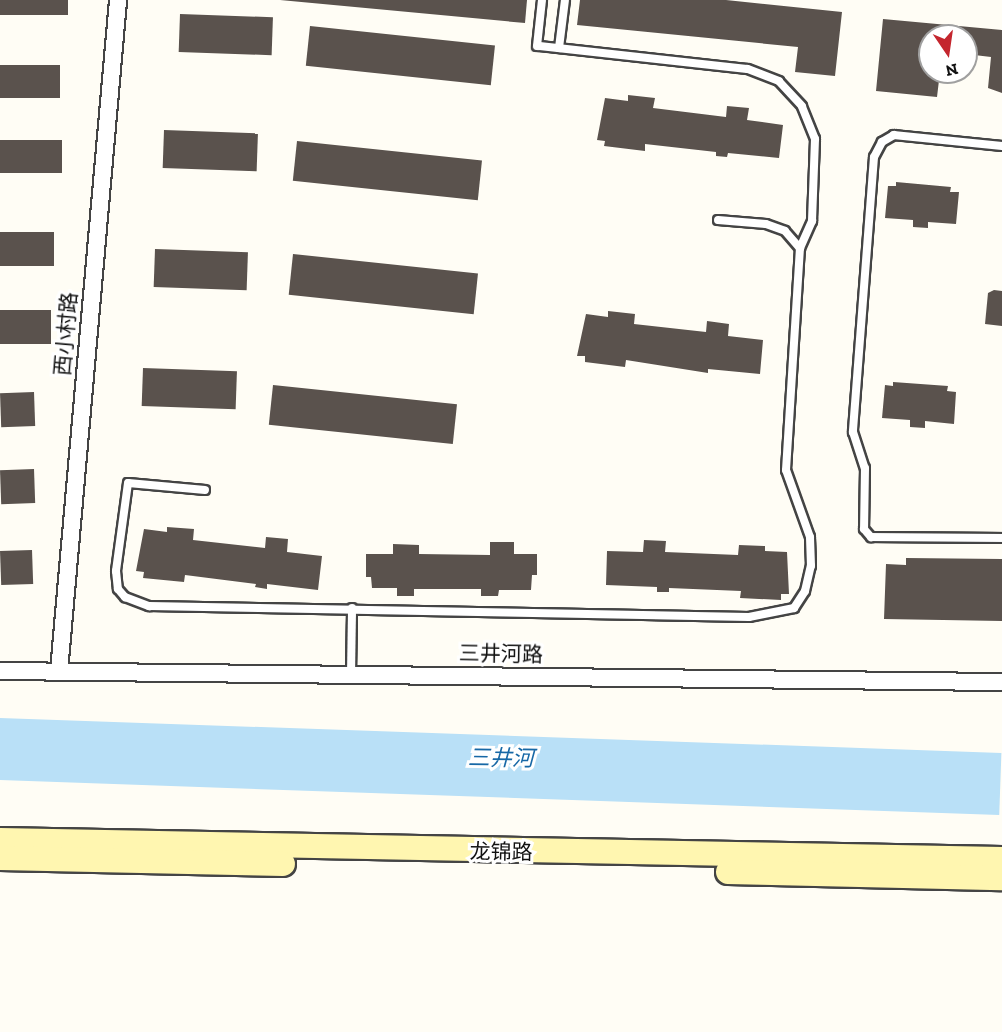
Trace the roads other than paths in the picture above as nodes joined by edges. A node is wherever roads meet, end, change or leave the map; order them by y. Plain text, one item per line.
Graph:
1 (118, 0) edge
2 (542, 0) edge
3 (565, 0) edge
4 (560, 48) junction
5 (1002, 146) edge
6 (718, 220) dead end
7 (800, 248) junction
8 (205, 490) dead end
9 (1002, 538) edge
10 (352, 608) junction
11 (0, 671) edge
12 (59, 671) junction
13 (351, 675) junction
14 (1002, 682) edge
15 (0, 840) edge
16 (0, 858) edge
17 (1002, 859) edge
18 (1002, 878) edge

1 - 12 street, 西小村路
2 - 4 lane
3 - 4 lane
4 - 7 lane
5 - 9 lane
6 - 7 lane
7 - 10 lane
8 - 10 lane
10 - 13 lane
11 - 12 street, 三井河路
12 - 13 street, 三井河路
13 - 14 street, 三井河路
15 - 17 main road, 龙锦路
16 - 18 main road, 龙锦路

